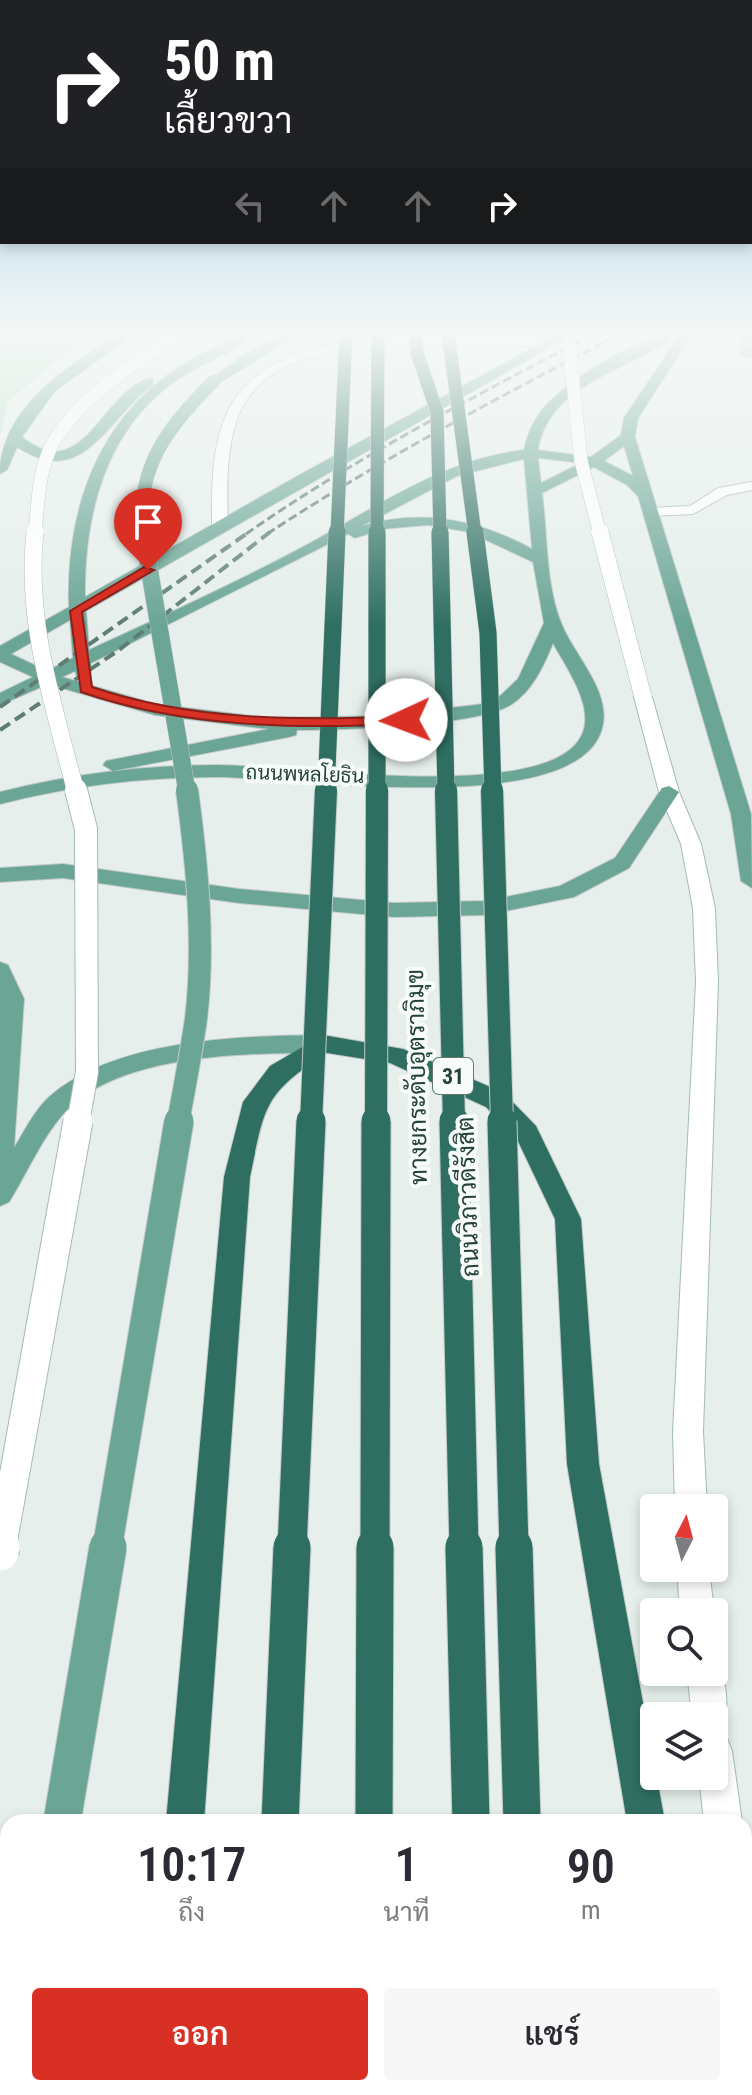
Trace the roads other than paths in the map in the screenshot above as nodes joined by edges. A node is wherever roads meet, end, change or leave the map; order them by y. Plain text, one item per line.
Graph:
1 (17, 431) edge
2 (64, 431) edge
3 (97, 431) edge
4 (120, 431) edge
5 (168, 431) edge
6 (230, 431) edge
7 (342, 431) edge
8 (378, 431) edge
9 (390, 431) edge
10 (437, 431) edge
11 (461, 431) edge
12 (537, 431) edge
13 (577, 431) edge
14 (629, 431) edge
15 (13, 437) junction
16 (628, 437) junction
17 (531, 455) junction
18 (594, 462) junction
19 (0, 470) edge
20 (752, 486) edge
21 (535, 491) junction
22 (648, 503) junction
23 (220, 529) junction
24 (308, 550) junction
25 (541, 560) junction
26 (76, 611) junction
27 (552, 623) junction
28 (0, 654) edge
29 (82, 661) junction
30 (46, 678) junction
31 (86, 689) junction
32 (0, 700) edge
33 (330, 723) junction
34 (25, 791) junction
35 (669, 792) junction
36 (0, 798) edge
37 (0, 875) edge
38 (751, 875) edge
39 (0, 970) edge
40 (323, 1044) junction
41 (0, 1168) edge
42 (0, 1195) edge
43 (690, 1494) edge
44 (0, 1552) edge
45 (719, 1790) edge
46 (63, 1814) edge
47 (186, 1814) edge
48 (280, 1814) edge
49 (374, 1814) edge
50 (471, 1814) edge
51 (522, 1814) edge
52 (645, 1814) edge
53 (722, 1814) edge

1 - 15 main road
2 - 44 main road, bridge
3 - 15 main road
4 - 26 main road
5 - 46 main road, bridge
6 - 23 main road
7 - 48 highway, bridge
8 - 49 highway, ทางยกระดับอุตราภิมุข, bridge
9 - 23 main road
10 - 50 highway, ทางยกระดับอุตราภิมุข / 31, bridge
11 - 51 highway, ถนนวิภาวดีรังสิต / 31, bridge
12 - 17 main road, ถนนพหลโยธิน
13 - 35 main road, bridge
14 - 16 main road
15 - 19 main road
16 - 18 main road
16 - 22 main road
17 - 18 main road
17 - 21 main road, ถนนพหลโยธิน
17 - 24 main road
18 - 21 main road
18 - 22 main road
20 - 22 main road
21 - 25 main road, ถนนพหลโยธิน
22 - 38 main road
23 - 26 main road
24 - 25 main road
24 - 29 main road
25 - 27 main road, ถนนพหลโยธิน
26 - 28 main road
26 - 29 main road
27 - 33 main road
27 - 34 main road, ถนนพหลโยธิน
28 - 30 main road
29 - 30 main road
29 - 31 main road
30 - 31 main road
30 - 32 main road
31 - 33 main road
33 - 34 main road
34 - 36 main road, ถนนพหลโยธิน
35 - 37 main road
35 - 43 main road
39 - 41 main road
40 - 42 main road
40 - 47 highway
40 - 52 highway
45 - 53 main road

